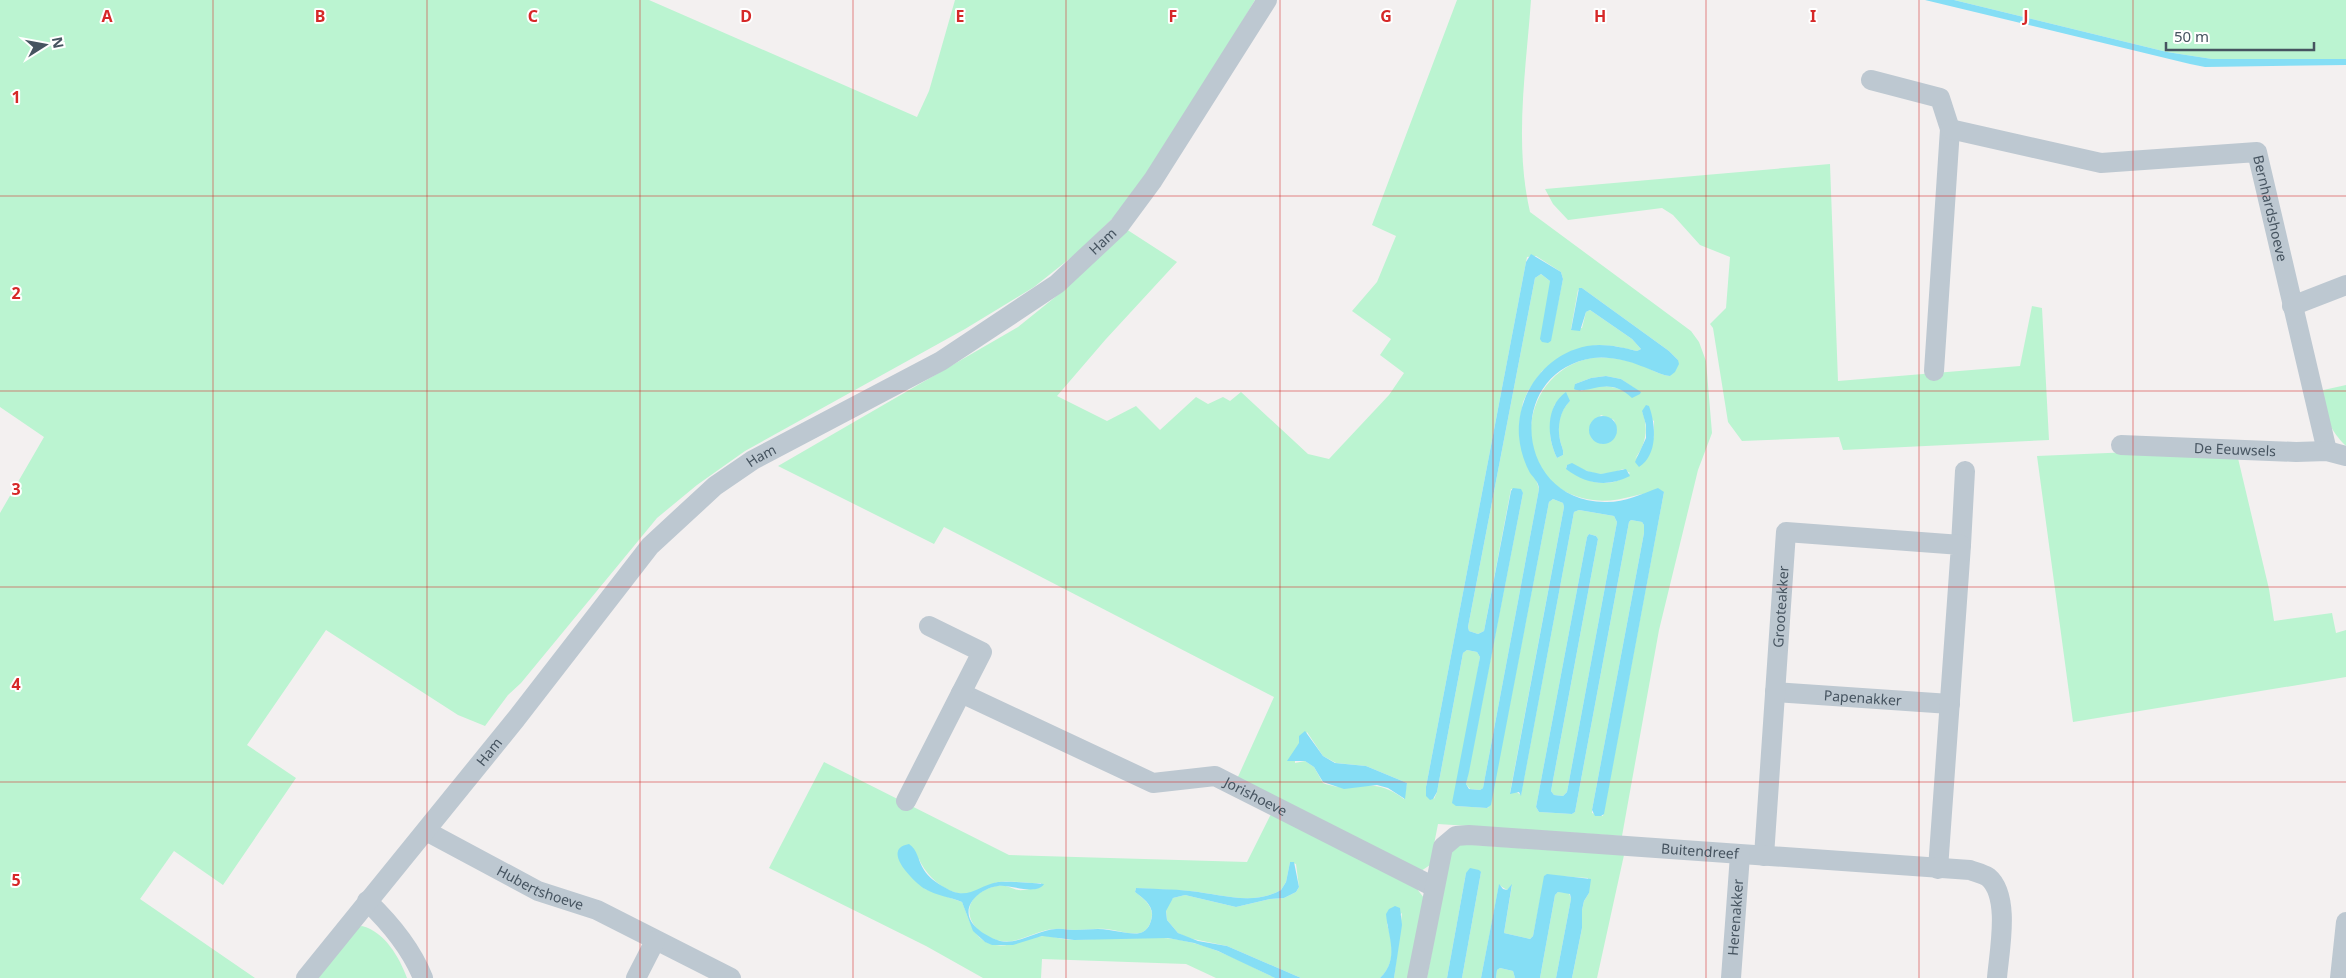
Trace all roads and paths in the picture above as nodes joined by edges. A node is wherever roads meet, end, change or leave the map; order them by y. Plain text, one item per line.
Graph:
1 (1267, 0) edge
2 (1871, 80) dead end
3 (1950, 129) junction
4 (2346, 285) edge
5 (2292, 306) junction
6 (1934, 370) dead end
7 (2121, 446) dead end
8 (2327, 450) junction
9 (2346, 456) edge
10 (1965, 471) dead end
11 (1961, 545) junction
12 (929, 626) dead end
13 (1775, 692) junction
14 (961, 693) junction
15 (1950, 704) junction
16 (906, 801) dead end
17 (426, 830) junction
18 (1740, 855) junction
19 (1764, 856) junction
20 (1938, 868) junction
21 (1434, 888) junction
22 (368, 901) junction
23 (2346, 922) edge
24 (655, 941) junction
25 (306, 978) edge
26 (423, 978) edge
27 (636, 978) edge
28 (732, 978) edge
29 (1417, 978) edge
30 (1731, 978) edge
31 (1997, 978) edge
32 (2340, 978) edge

1 - 17 street, Ham
2 - 3 street
3 - 5 street, Bernhardshoeve
3 - 6 street
4 - 5 street
5 - 8 street, Bernhardshoeve
7 - 8 street, De Eeuwsels
8 - 9 street, De Eeuwsels
10 - 11 street
11 - 13 street, Grooteakker
11 - 15 street
12 - 14 street
13 - 15 street, Papenakker
13 - 19 street, Grooteakker
14 - 16 street
14 - 21 street, Jorishoeve
15 - 20 street
17 - 22 street, Ham
17 - 24 street, Hubertshoeve
18 - 19 street, Buitendreef
18 - 21 street, Buitendreef
18 - 30 street, Herenakker
19 - 20 street, Buitendreef
20 - 31 street, Buitendreef
21 - 29 street, Buitendreef
22 - 25 street, Ham
22 - 26 street
23 - 32 street
24 - 27 street
24 - 28 street, Hubertshoeve

